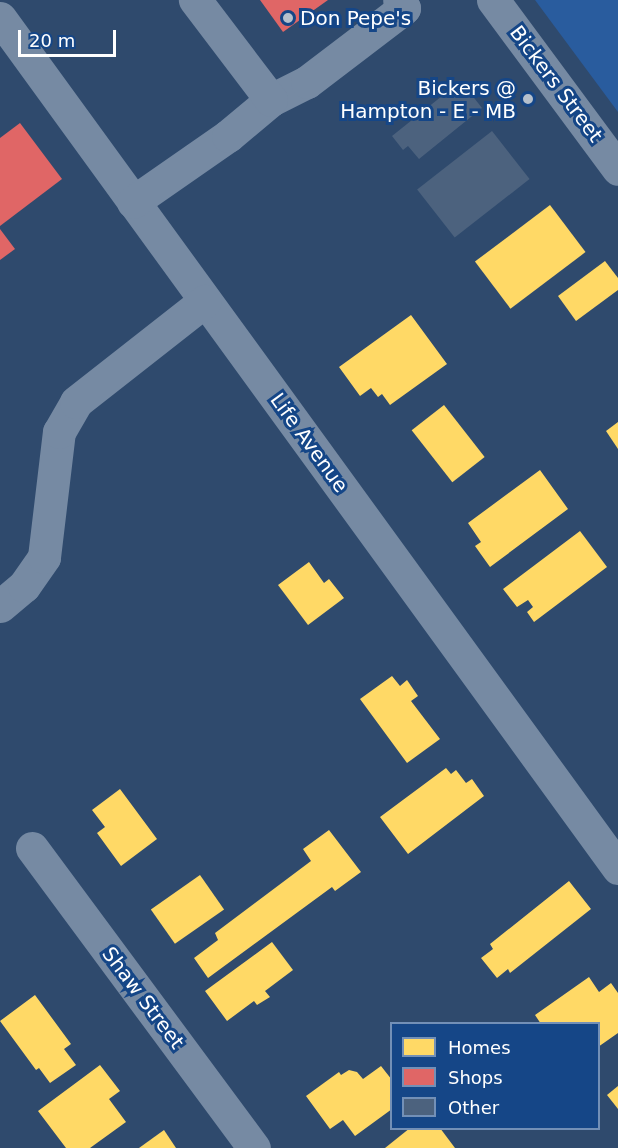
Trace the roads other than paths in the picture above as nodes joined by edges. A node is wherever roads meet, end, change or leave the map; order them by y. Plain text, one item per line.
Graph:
1 (195, 0) edge
2 (399, 0) edge
3 (493, 0) edge
4 (0, 18) edge
5 (272, 100) junction
6 (618, 169) edge
7 (134, 202) junction
8 (205, 301) junction
9 (0, 606) edge
10 (32, 848) dead end
11 (618, 868) edge
12 (254, 1148) edge

1 - 5 street
2 - 5 street
3 - 6 street, Bickers Street
4 - 7 street, Life Avenue
5 - 7 street
7 - 8 street, Life Avenue
8 - 9 street
8 - 11 street, Life Avenue
10 - 12 street, Shaw Street

